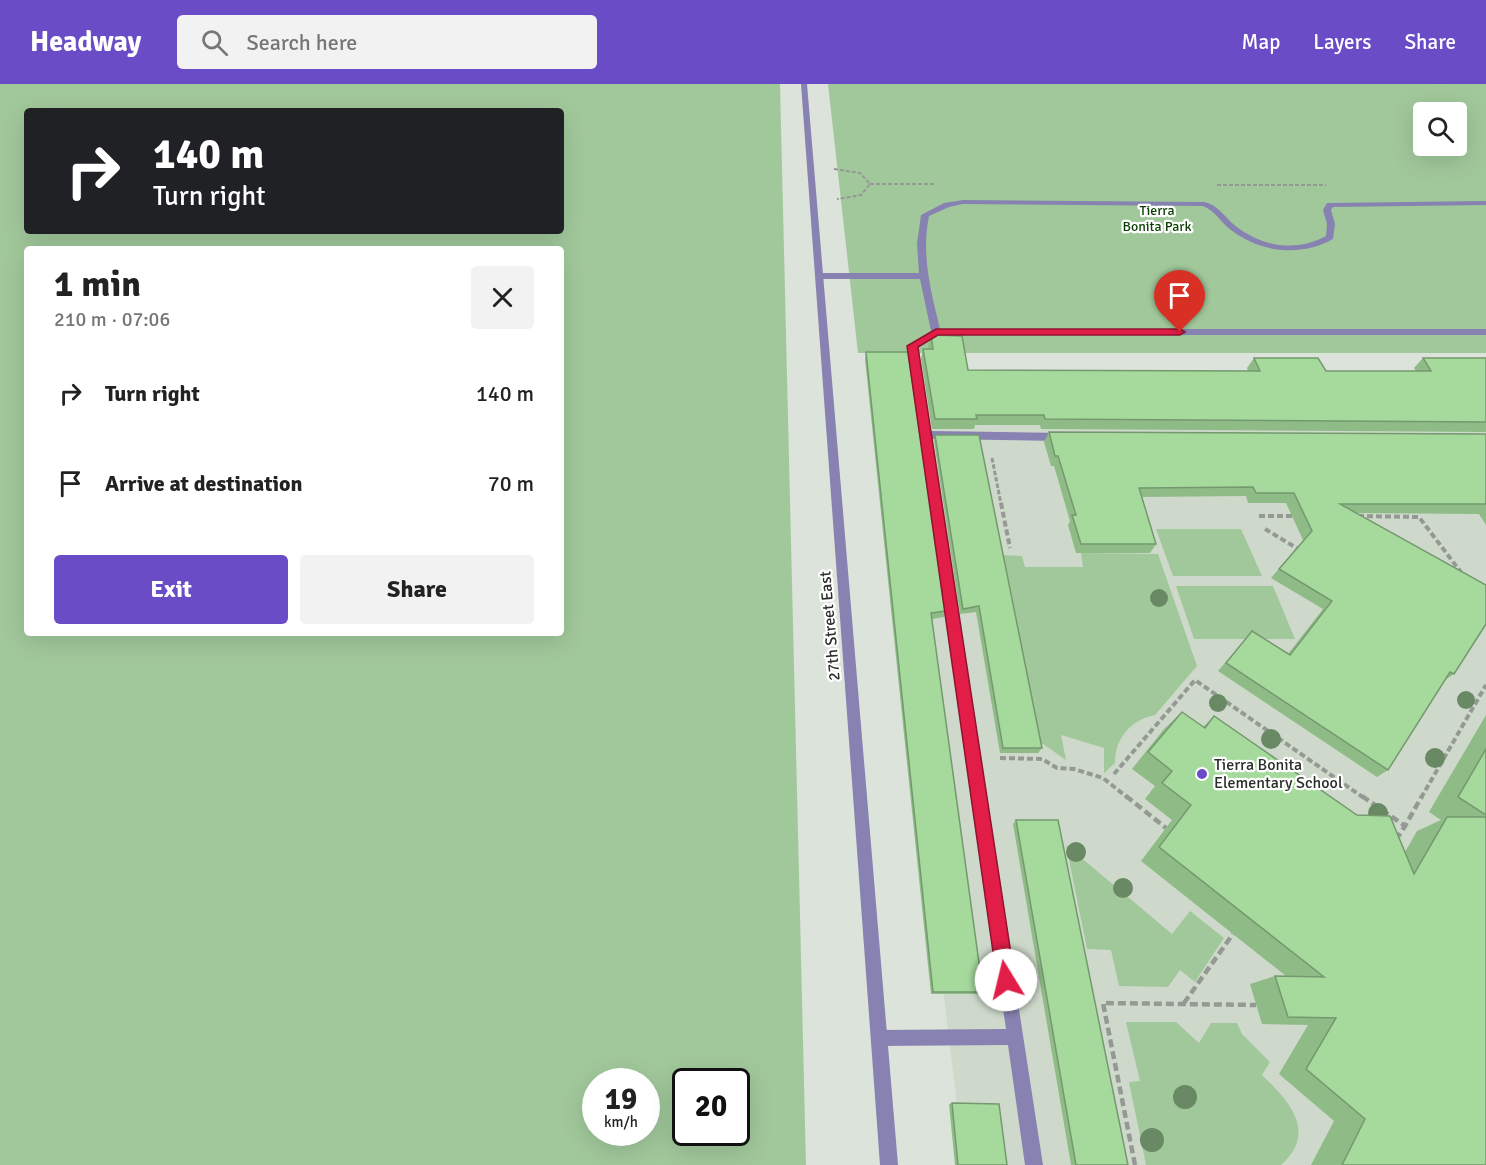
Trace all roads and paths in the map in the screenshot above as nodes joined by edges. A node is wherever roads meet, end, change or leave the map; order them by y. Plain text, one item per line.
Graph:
1 (804, 84) edge
2 (834, 169) dead end
3 (837, 199) dead end
4 (1486, 203) edge
5 (819, 276) junction
6 (925, 276) junction
7 (936, 332) junction
8 (1486, 332) edge
9 (925, 435) junction
10 (987, 436) junction
11 (1072, 436) edge
12 (1363, 506) edge
13 (1259, 516) dead end
14 (1303, 516) edge
15 (1347, 516) edge
16 (1368, 516) junction
17 (1264, 529) dead end
18 (1010, 548) dead end
19 (1304, 552) edge
20 (1468, 582) edge
21 (1486, 685) edge
22 (972, 758) junction
23 (1114, 774) dead end
24 (1405, 825) junction
25 (1166, 828) dead end
26 (1394, 843) edge
27 (1233, 934) edge
28 (1092, 1003) edge
29 (1103, 1003) junction
30 (1184, 1003) junction
31 (1256, 1005) dead end
32 (1015, 1037) junction
33 (879, 1038) junction
34 (890, 1165) edge
35 (1034, 1165) edge
36 (1135, 1165) edge

1 - 5 street, 27th Street East
2 - 3 path
4 - 6 street
5 - 6 street
5 - 33 street, 27th Street East
6 - 7 street
7 - 8 street
7 - 9 street
9 - 10 street
9 - 22 street
10 - 11 street
10 - 18 path
12 - 16 path
13 - 14 path
15 - 16 path
16 - 20 path
17 - 19 path
21 - 24 path
22 - 25 path
22 - 32 street
23 - 24 path
24 - 26 path
27 - 30 path
28 - 29 path
29 - 30 path
29 - 36 path
30 - 31 path
32 - 33 street
32 - 35 street
33 - 34 street, 27th Street East

